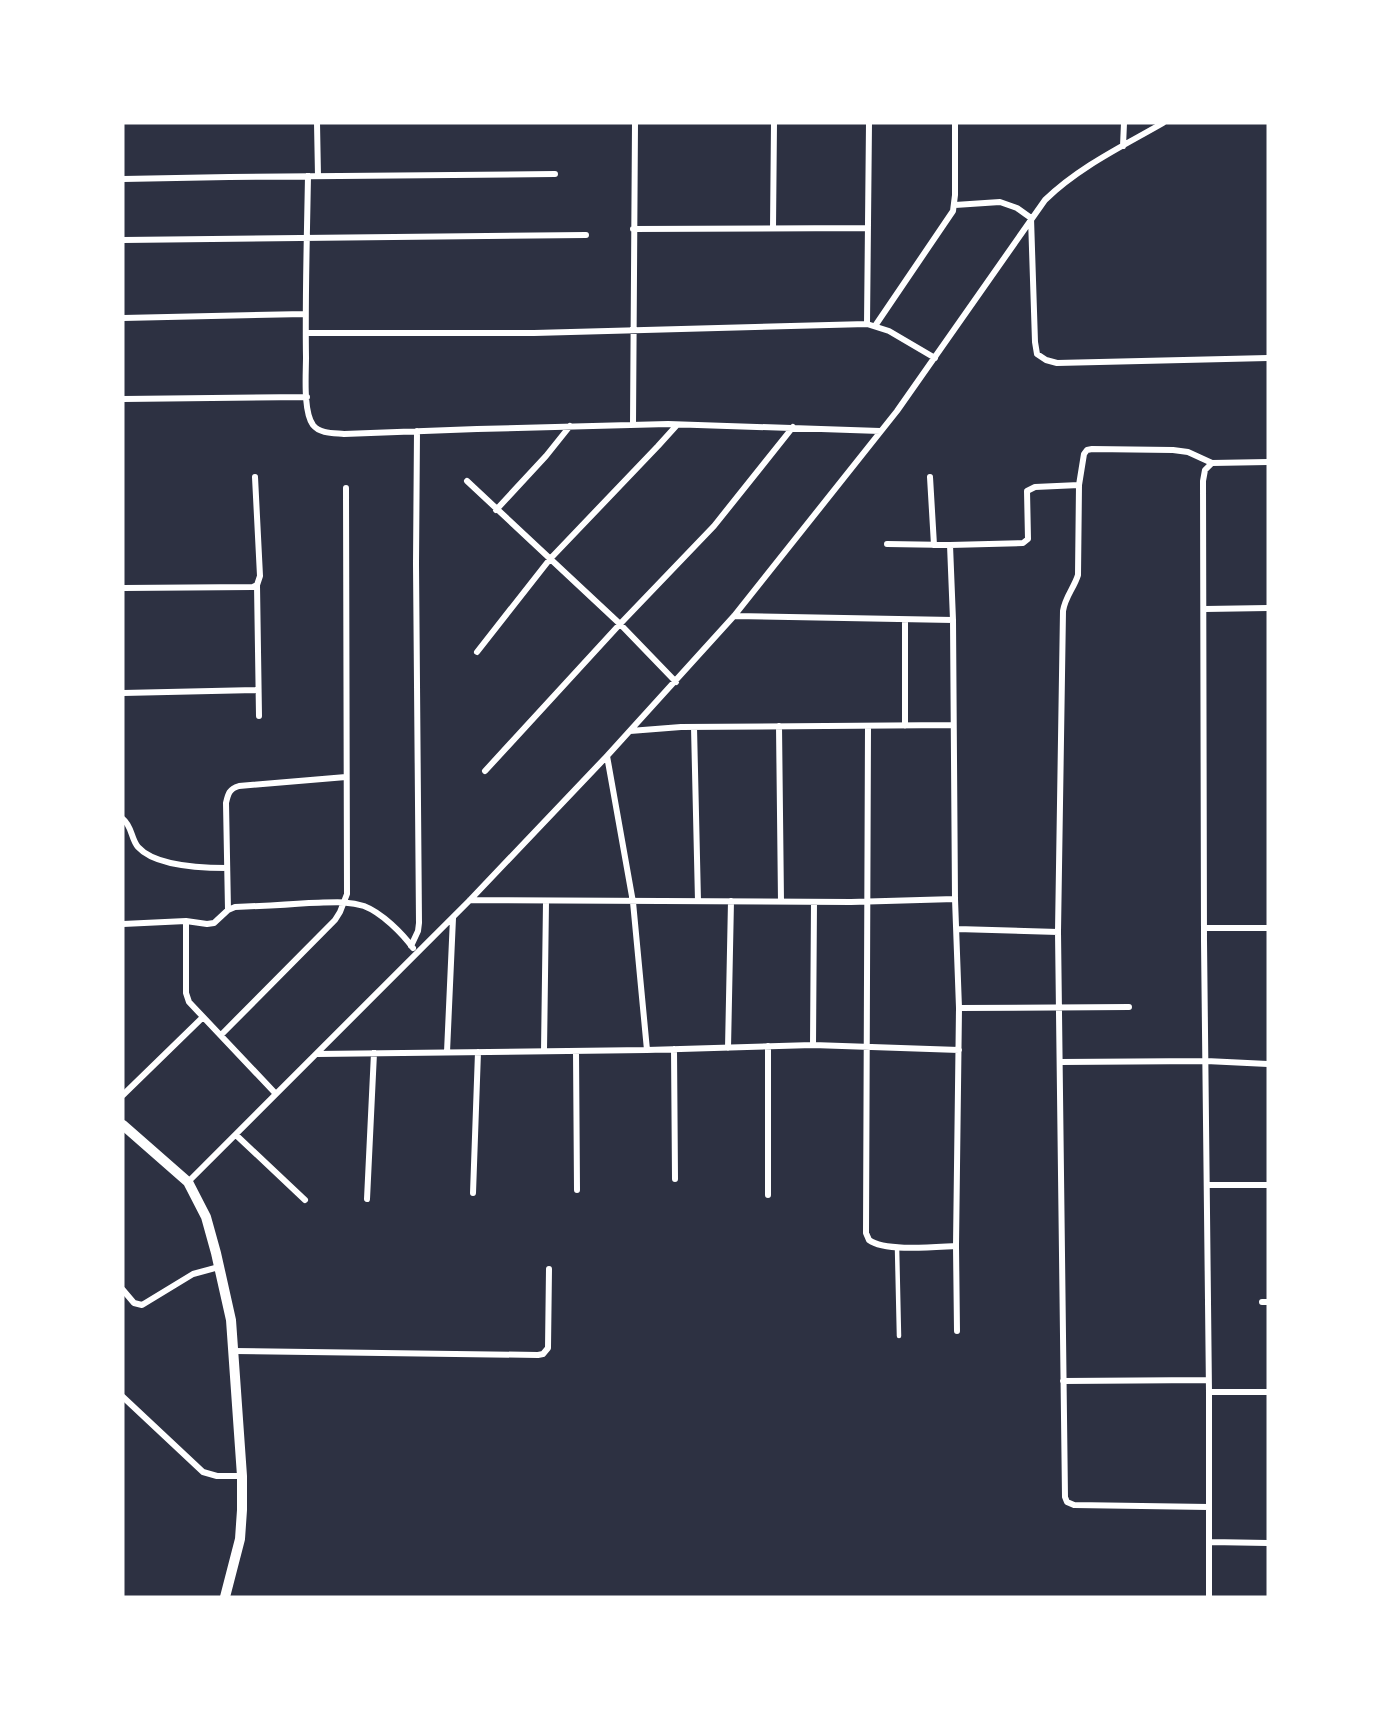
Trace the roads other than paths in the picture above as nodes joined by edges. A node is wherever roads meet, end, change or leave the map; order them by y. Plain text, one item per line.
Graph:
1 (317, 123) edge
2 (635, 123) edge
3 (774, 123) edge
4 (869, 123) edge
5 (955, 123) edge
6 (1124, 123) edge
7 (1163, 123) edge
8 (1123, 146) junction
9 (555, 174) dead end
10 (308, 176) junction
11 (318, 176) junction
12 (123, 179) edge
13 (955, 205) junction
14 (1031, 218) junction
15 (773, 228) junction
16 (868, 228) junction
17 (633, 229) junction
18 (586, 235) dead end
19 (307, 237) junction
20 (123, 240) edge
21 (305, 314) junction
22 (123, 318) edge
23 (867, 324) junction
24 (875, 326) junction
25 (633, 330) junction
26 (306, 333) junction
27 (935, 358) junction
28 (1268, 358) edge
29 (307, 397) junction
30 (123, 399) edge
31 (633, 425) junction
32 (677, 425) junction
33 (570, 426) junction
34 (794, 428) junction
35 (417, 431) junction
36 (880, 431) junction
37 (1268, 462) edge
38 (1212, 463) junction
39 (255, 477) dead end
40 (930, 477) dead end
41 (467, 481) dead end
42 (1079, 485) junction
43 (346, 488) dead end
44 (496, 510) junction
45 (887, 544) dead end
46 (934, 544) junction
47 (950, 545) junction
48 (550, 559) junction
49 (257, 585) junction
50 (123, 588) edge
51 (1268, 608) edge
52 (1204, 609) junction
53 (734, 616) junction
54 (905, 620) junction
55 (953, 620) junction
56 (620, 624) junction
57 (477, 652) dead end
58 (676, 682) junction
59 (258, 690) junction
60 (123, 693) edge
61 (259, 716) dead end
62 (953, 725) junction
63 (779, 726) junction
64 (868, 726) junction
65 (905, 726) junction
66 (694, 727) junction
67 (630, 731) junction
68 (607, 756) junction
69 (485, 771) dead end
70 (346, 777) junction
71 (123, 819) edge
72 (227, 868) junction
73 (955, 899) junction
74 (470, 900) junction
75 (698, 901) junction
76 (731, 901) junction
77 (781, 901) junction
78 (868, 901) junction
79 (345, 902) junction
80 (546, 902) junction
81 (633, 902) junction
82 (814, 902) junction
83 (228, 910) junction
84 (453, 917) junction
85 (186, 921) junction
86 (123, 924) edge
87 (1204, 927) junction
88 (957, 928) junction
89 (1268, 928) edge
90 (1058, 932) junction
91 (411, 946) junction
92 (417, 953) junction
93 (1129, 1007) dead end
94 (959, 1008) junction
95 (1058, 1009) junction
96 (204, 1017) junction
97 (221, 1035) junction
98 (813, 1045) junction
99 (868, 1046) junction
100 (768, 1047) junction
101 (728, 1048) junction
102 (674, 1049) junction
103 (646, 1050) junction
104 (960, 1050) junction
105 (544, 1051) junction
106 (576, 1051) junction
107 (447, 1052) junction
108 (478, 1052) junction
109 (374, 1053) junction
110 (317, 1054) junction
111 (1206, 1061) junction
112 (1060, 1062) junction
113 (1268, 1064) edge
114 (276, 1094) junction
115 (123, 1095) edge
116 (123, 1125) edge
117 (236, 1135) junction
118 (675, 1179) dead end
119 (188, 1182) junction
120 (1207, 1185) junction
121 (1268, 1185) edge
122 (577, 1190) dead end
123 (473, 1193) dead end
124 (768, 1195) dead end
125 (367, 1199) dead end
126 (305, 1200) dead end
127 (956, 1246) junction
128 (897, 1247) junction
129 (219, 1267) junction
130 (549, 1269) dead end
131 (123, 1290) edge
132 (957, 1331) dead end
133 (899, 1336) dead end
134 (234, 1351) junction
135 (1208, 1380) junction
136 (1063, 1381) junction
137 (1209, 1392) junction
138 (1268, 1392) edge
139 (123, 1397) edge
140 (242, 1476) junction
141 (1209, 1507) junction
142 (1210, 1542) junction
143 (1268, 1543) edge
144 (225, 1597) edge
145 (1209, 1597) edge

1 - 11 street
2 - 17 street
3 - 15 street
4 - 16 street
5 - 13 street
6 - 8 street
7 - 8 street
8 - 14 street
9 - 11 street
10 - 11 street
10 - 12 street
10 - 19 street
13 - 14 street
13 - 24 street
14 - 27 street
14 - 28 street
15 - 16 street
15 - 17 street
16 - 23 street
17 - 25 street
18 - 19 street
19 - 20 street
19 - 21 street
21 - 22 street
21 - 26 street
23 - 24 street
23 - 25 street
24 - 27 street
25 - 26 street
25 - 31 street
26 - 29 street
27 - 36 street
29 - 30 street
29 - 35 street
31 - 32 street
31 - 33 street
32 - 34 street
32 - 48 street
33 - 35 street
33 - 44 street
34 - 36 street
34 - 56 street
35 - 91 street
36 - 53 street
37 - 38 street
38 - 42 street
38 - 52 street
39 - 49 street
40 - 46 street
41 - 44 street
42 - 47 street
42 - 90 street
43 - 70 street
44 - 48 street
45 - 46 street
46 - 47 street
47 - 55 street
48 - 56 street
48 - 57 street
49 - 50 street
49 - 59 street
51 - 52 street
52 - 87 street
53 - 54 street
53 - 58 street
54 - 55 street
54 - 65 street
55 - 62 street
56 - 58 street
56 - 69 street
58 - 67 street
59 - 60 street
59 - 61 street
62 - 65 street
62 - 73 street
63 - 64 street
63 - 66 street
63 - 77 street
64 - 65 street
64 - 78 street
66 - 67 street
66 - 75 street
67 - 68 street
68 - 74 street
68 - 81 street
70 - 72 street
70 - 79 street
71 - 72 street
72 - 83 street
73 - 78 street
73 - 88 street
74 - 80 street
74 - 84 street
75 - 76 street
75 - 81 street
76 - 77 street
76 - 101 street
77 - 82 street
78 - 82 street
78 - 99 street
79 - 83 street
79 - 91 street
79 - 97 street
80 - 81 street
80 - 105 street
81 - 103 street
82 - 98 street
83 - 85 street
84 - 92 street
84 - 107 street
85 - 86 street
85 - 96 street
87 - 89 street
87 - 111 street
88 - 90 street
88 - 94 street
90 - 95 street
91 - 92 street
92 - 110 street
93 - 95 street
94 - 95 street
94 - 104 street
95 - 112 street
96 - 97 street
96 - 115 street
97 - 114 street
98 - 99 street
98 - 100 street
99 - 104 street
99 - 128 street
100 - 101 street
100 - 124 street
101 - 102 street
102 - 103 street
102 - 118 street
103 - 106 street
104 - 127 street
105 - 106 street
105 - 108 street
106 - 122 street
107 - 108 street
107 - 109 street
108 - 123 street
109 - 110 street
109 - 125 street
110 - 114 street
111 - 112 street
111 - 113 street
111 - 120 street
112 - 136 street
114 - 117 street
116 - 119 street
117 - 119 street
117 - 126 street
119 - 129 street
120 - 121 street
120 - 135 street
127 - 128 street
127 - 132 street
128 - 133 lane
129 - 131 street
129 - 134 street
130 - 134 street
134 - 140 street
135 - 136 street
135 - 137 street
136 - 141 street
137 - 138 street
137 - 141 street
139 - 140 street
140 - 144 street
141 - 142 street
142 - 143 street
142 - 145 street

